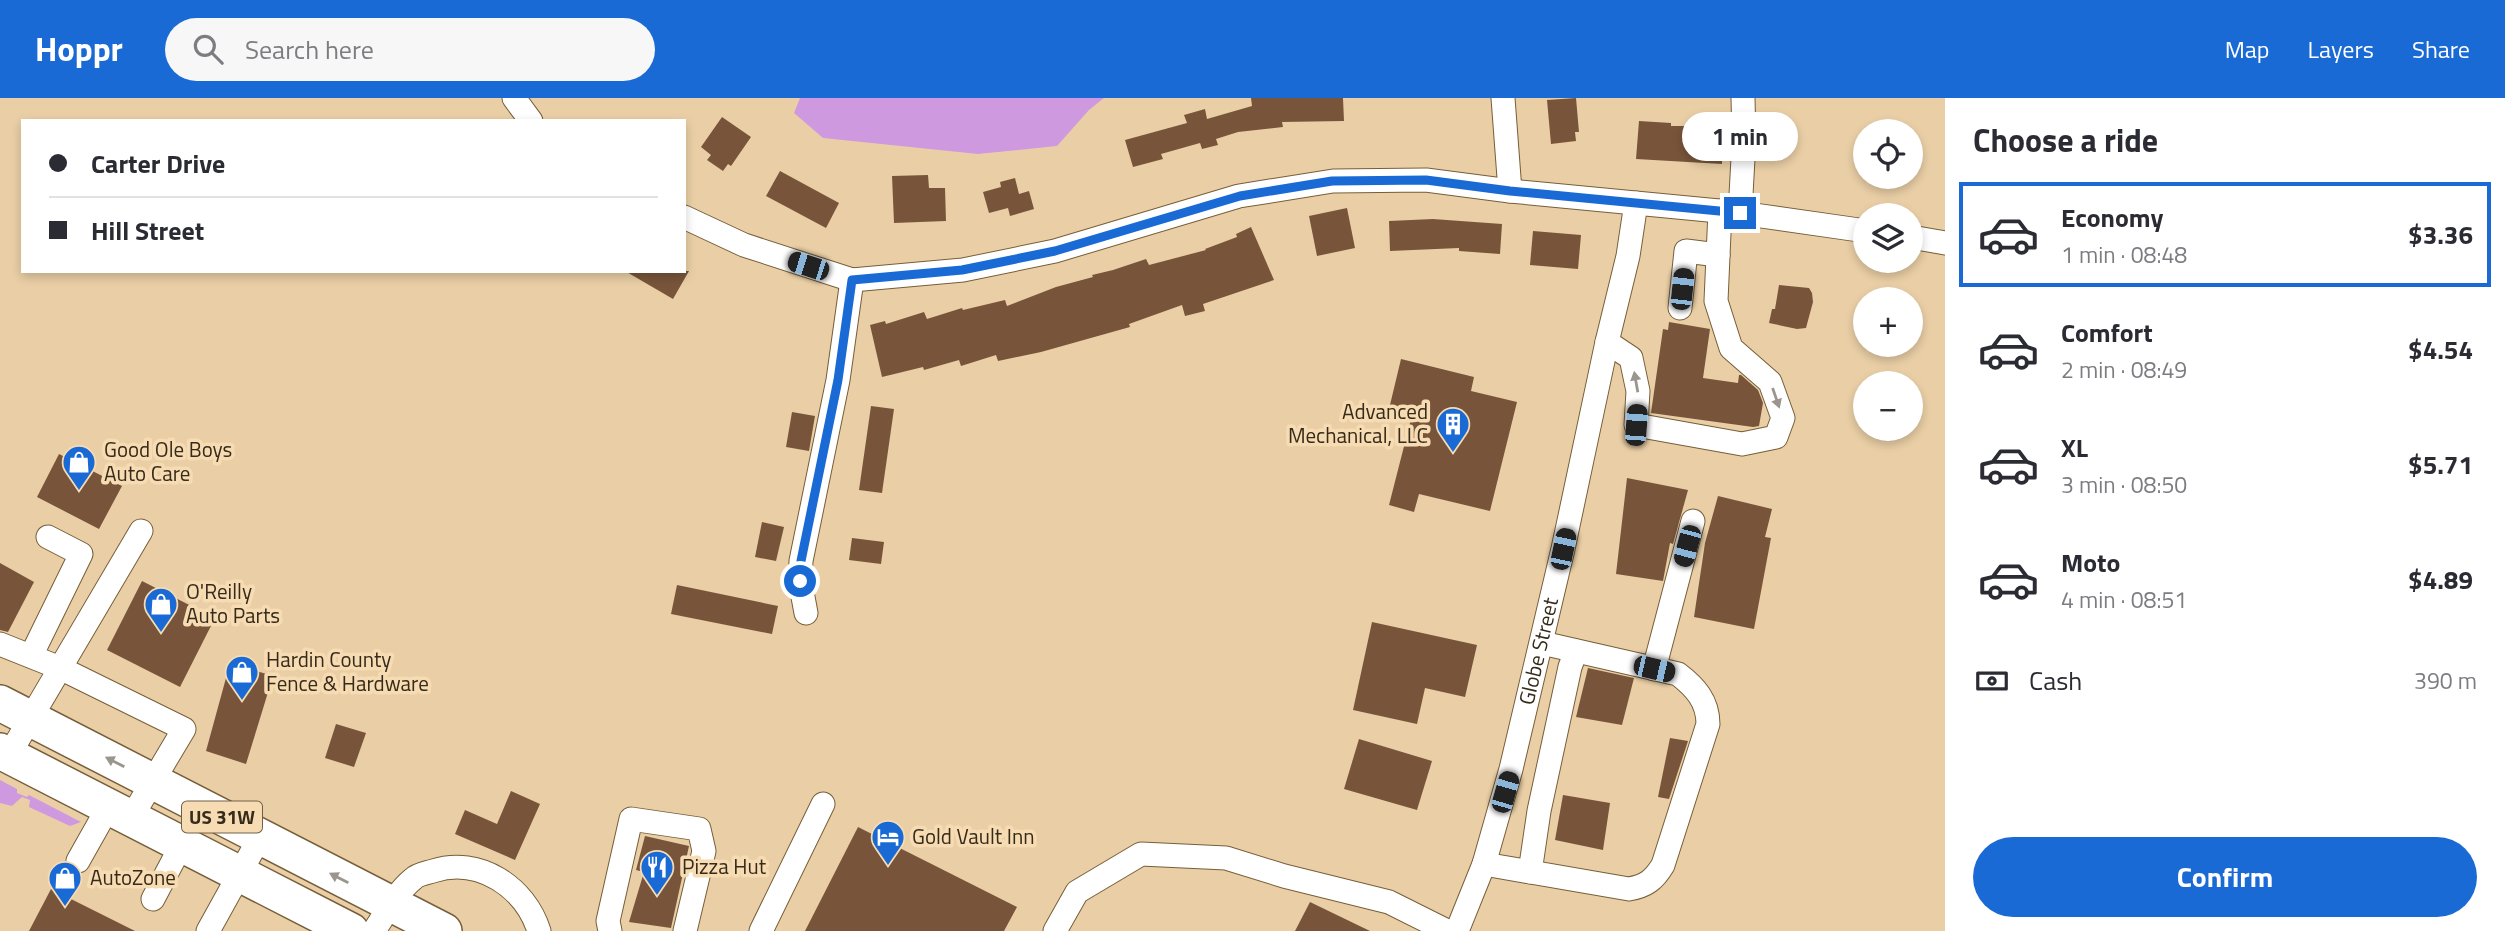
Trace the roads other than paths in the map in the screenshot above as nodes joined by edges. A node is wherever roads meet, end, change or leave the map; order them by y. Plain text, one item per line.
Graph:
1 (514, 98) edge
2 (1503, 98) edge
3 (1743, 98) edge
4 (530, 119) edge
5 (1510, 191) junction
6 (1636, 202) junction
7 (1730, 212) junction
8 (686, 218) edge
9 (1853, 229) edge
10 (1923, 239) edge
11 (1945, 243) edge
12 (1718, 255) junction
13 (852, 280) junction
14 (1680, 308) dead end
15 (1608, 342) junction
16 (1693, 521) dead end
17 (141, 531) dead end
18 (48, 537) dead end
19 (806, 613) dead end
20 (1542, 643) junction
21 (0, 644) edge
22 (1576, 651) junction
23 (31, 656) junction
24 (60, 668) junction
25 (1654, 669) junction
26 (15, 711) edge
27 (4, 753) edge
28 (152, 781) junction
29 (823, 804) dead end
30 (120, 812) junction
31 (260, 837) junction
32 (182, 844) junction
33 (78, 861) dead end
34 (1483, 864) junction
35 (1530, 872) junction
36 (240, 874) junction
37 (153, 899) dead end
38 (383, 918) edge
39 (208, 931) edge
40 (351, 931) edge
41 (444, 931) edge
42 (538, 931) edge
43 (610, 931) edge
44 (685, 931) edge
45 (761, 931) edge
46 (1055, 931) edge
47 (1447, 931) edge
48 (1457, 931) edge

1 - 4 street
2 - 5 street
3 - 7 street
5 - 6 street
5 - 13 street
6 - 7 street
6 - 15 street, Globe Street
7 - 9 street
7 - 12 street
8 - 13 street
10 - 11 street
12 - 14 street
12 -> 15 street
13 - 19 street
15 - 20 street, Globe Street
16 - 25 street
17 - 24 street
18 - 23 street
20 - 22 street
20 - 34 street, Globe Street
21 - 23 street
22 - 25 street
22 - 35 street
23 - 24 street
24 - 26 street
24 - 28 street
25 - 35 street
26 - 27 street
28 -> 26 highway, US 31W
27 - 30 highway, US 31W
28 - 30 street
28 - 31 highway, US 31W
29 - 45 street
30 - 32 highway, US 31W
30 - 33 street
31 - 36 street
38 -> 31 highway, US 31W
32 - 36 highway, US 31W
32 - 37 street
34 - 35 street
34 - 48 street, Globe Street
36 - 39 street
36 - 40 highway, US 31W
38 - 41 highway, US 31W
38 - 42 street
43 - 44 street
46 - 47 street

